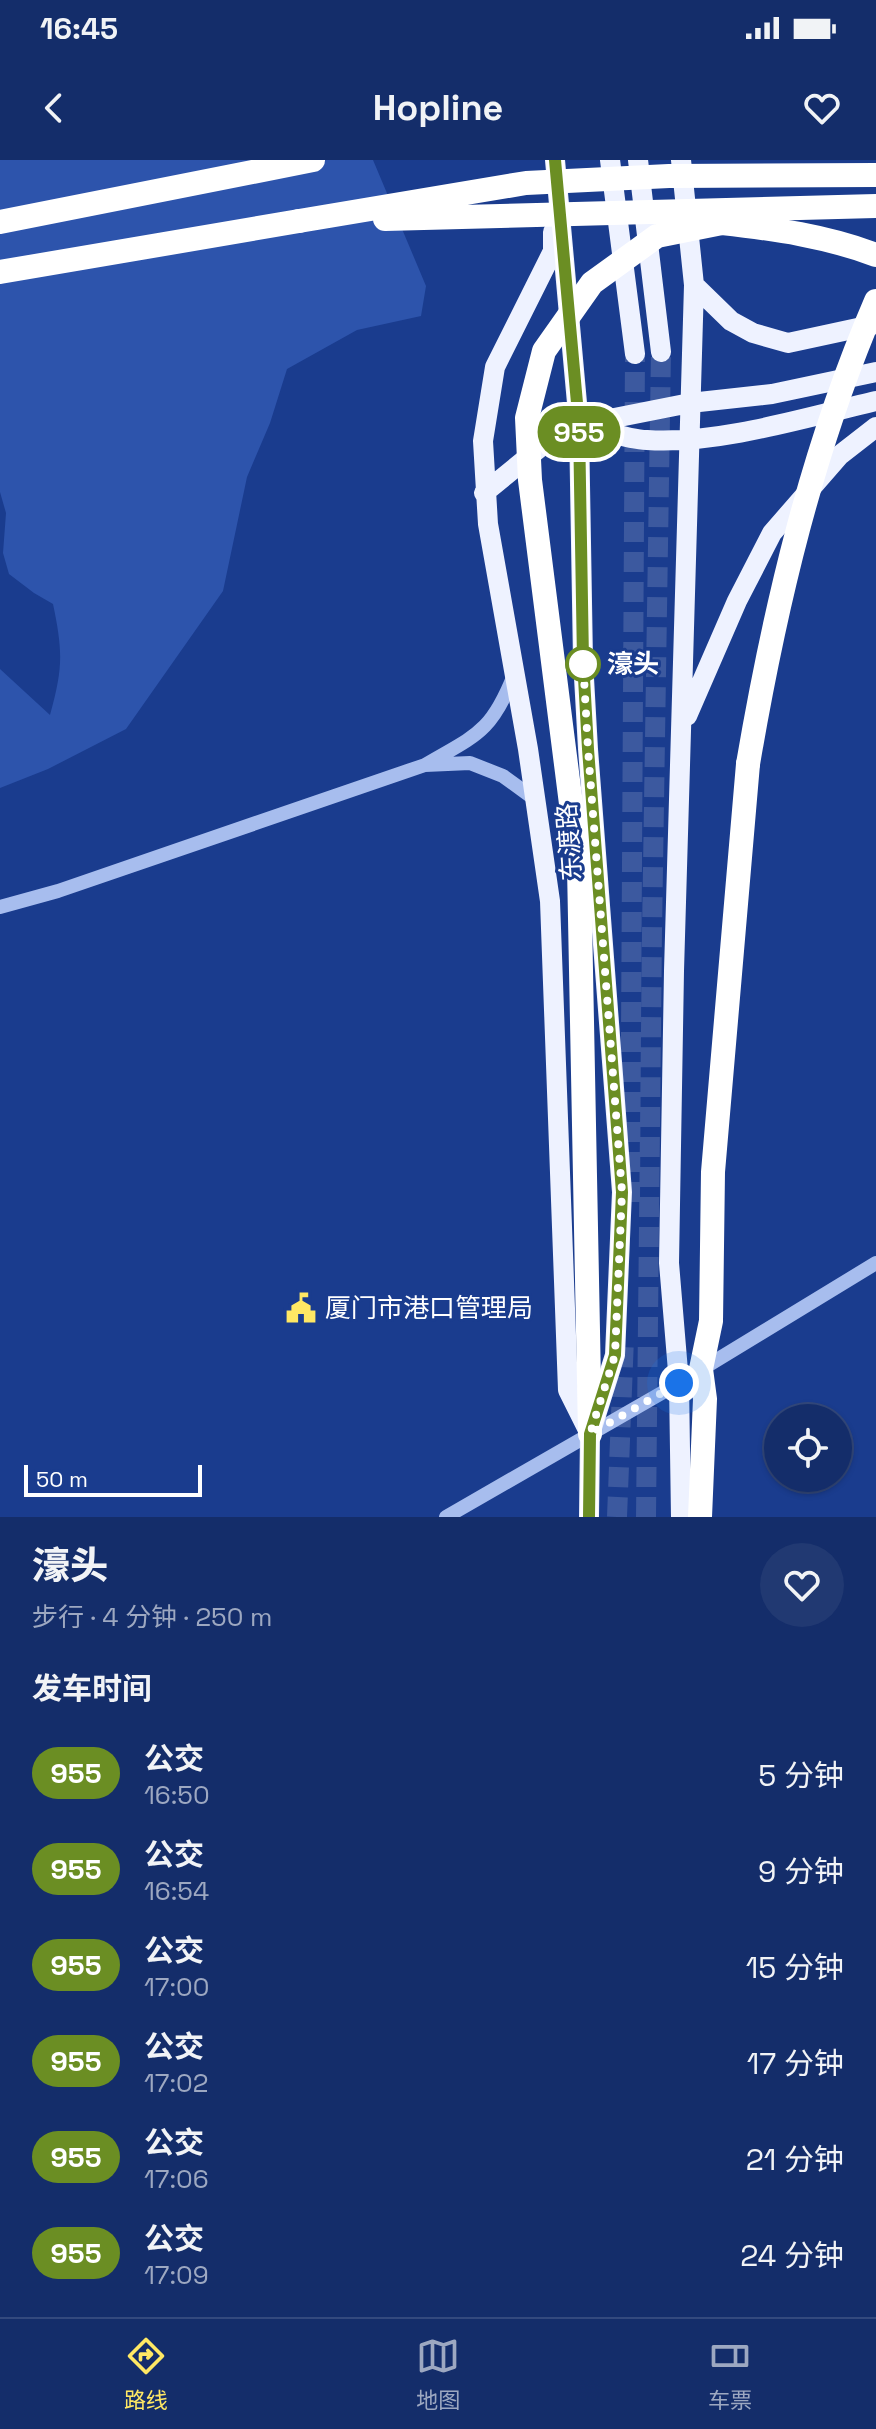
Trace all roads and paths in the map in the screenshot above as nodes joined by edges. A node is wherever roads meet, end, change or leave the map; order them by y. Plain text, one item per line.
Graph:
1 (313, 160) edge
2 (610, 160) edge
3 (638, 160) edge
4 (681, 160) edge
5 (555, 164) edge
6 (876, 175) edge
7 (876, 206) edge
8 (299, 221) junction
9 (0, 222) edge
10 (876, 255) edge
11 (0, 272) edge
12 (694, 285) junction
13 (876, 301) edge
14 (876, 324) edge
15 (661, 352) tunnel mouth
16 (635, 354) tunnel mouth
17 (876, 372) edge
18 (876, 401) edge
19 (690, 403) junction
20 (579, 425) junction
21 (876, 427) edge
22 (688, 440) junction
23 (484, 493) junction
24 (514, 675) junction
25 (682, 727) junction
26 (425, 765) junction
27 (536, 800) junction
28 (0, 907) edge
29 (876, 1263) edge
30 (701, 1369) junction
31 (679, 1383) junction
32 (590, 1434) junction
33 (446, 1517) edge
34 (589, 1517) edge
35 (681, 1517) edge
36 (700, 1517) edge

1 - 9 highway
2 - 16 main road
3 - 15 main road
4 - 12 main road
5 - 20 main road, 东渡路
5 - 23 main road
6 - 8 highway, bridge
7 - 8 highway, bridge
8 - 11 highway
10 - 32 highway, bridge
12 - 14 main road
12 - 19 main road
13 - 30 highway, bridge
17 - 19 main road
18 - 22 main road
19 - 20 main road
19 - 22 main road
20 - 22 main road
20 - 23 main road
20 - 32 main road, 东渡路
21 - 25 main road
22 - 25 main road
23 - 24 main road
24 - 26 street
24 - 27 main road
25 - 31 main road
26 - 27 street
26 - 28 street
27 - 32 main road
29 - 30 street
30 - 31 street
30 - 36 highway
31 - 32 street
31 - 35 main road
32 - 33 street
32 - 34 main road, 东渡路

